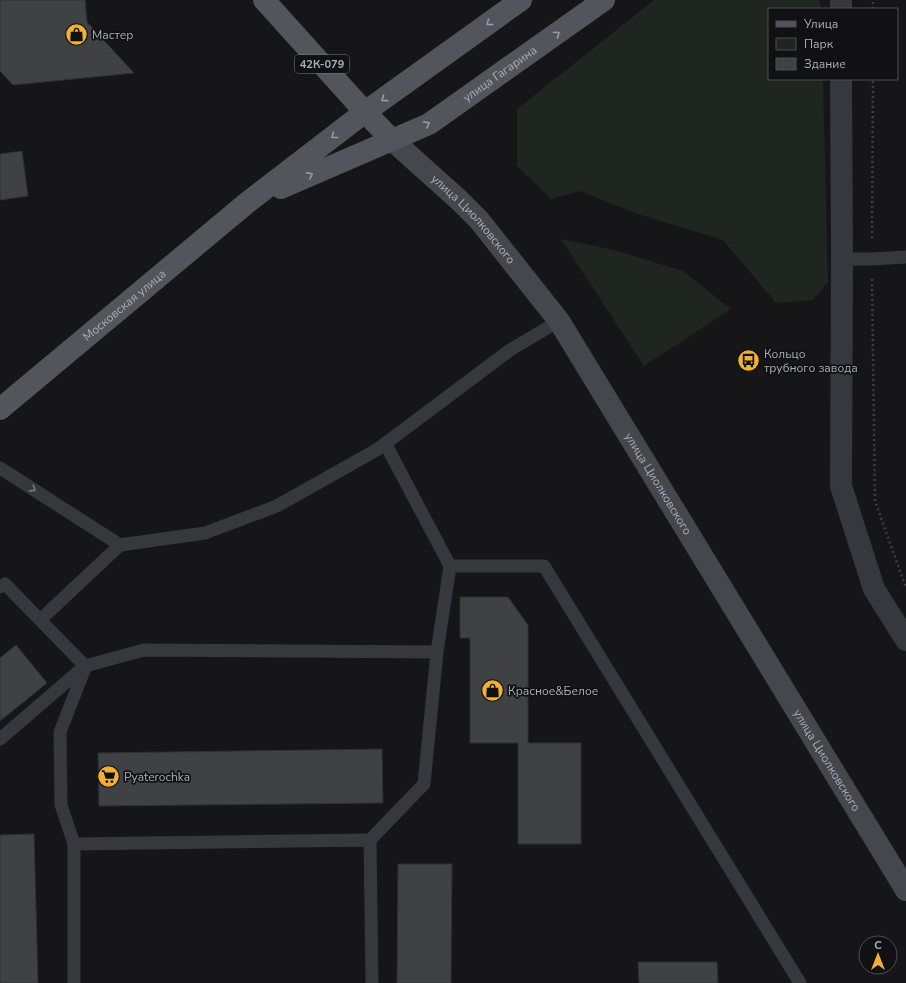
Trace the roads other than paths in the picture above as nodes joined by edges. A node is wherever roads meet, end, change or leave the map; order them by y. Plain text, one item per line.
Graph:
1 (264, 0) edge
2 (521, 0) edge
3 (604, 0) edge
4 (279, 8) edge
5 (841, 80) edge
6 (365, 112) junction
7 (392, 139) junction
8 (248, 202) junction
9 (906, 257) edge
10 (842, 259) junction
11 (559, 321) junction
12 (0, 409) edge
13 (386, 443) junction
14 (0, 468) edge
15 (120, 545) junction
16 (450, 566) junction
17 (0, 588) edge
18 (40, 620) junction
19 (906, 640) edge
20 (437, 652) junction
21 (86, 666) junction
22 (0, 739) edge
23 (370, 840) junction
24 (74, 844) junction
25 (906, 890) edge
26 (74, 983) edge
27 (372, 983) edge
28 (800, 983) edge

1 - 4 main road, 42К-079
2 -> 6 main road
7 -> 3 main road, улица Гагарина
4 - 6 main road, 42К-079
5 - 10 street
6 - 7 main road, улица Циолковского
6 -> 8 main road, Московская улица
8 -> 7 main road, Московская улица
7 - 11 main road, улица Циолковского
8 - 12 main road, Московская улица
9 - 10 lane
10 - 19 street
11 - 13 lane
11 - 25 main road, улица Циолковского
13 - 15 lane
13 - 16 lane
14 -> 15 lane
15 - 18 lane
16 - 20 lane
16 - 28 lane
17 - 18 lane
18 - 21 lane
20 - 21 lane
20 - 23 lane
21 - 22 lane
21 - 24 lane
23 - 24 lane
23 - 27 lane
24 - 26 lane

